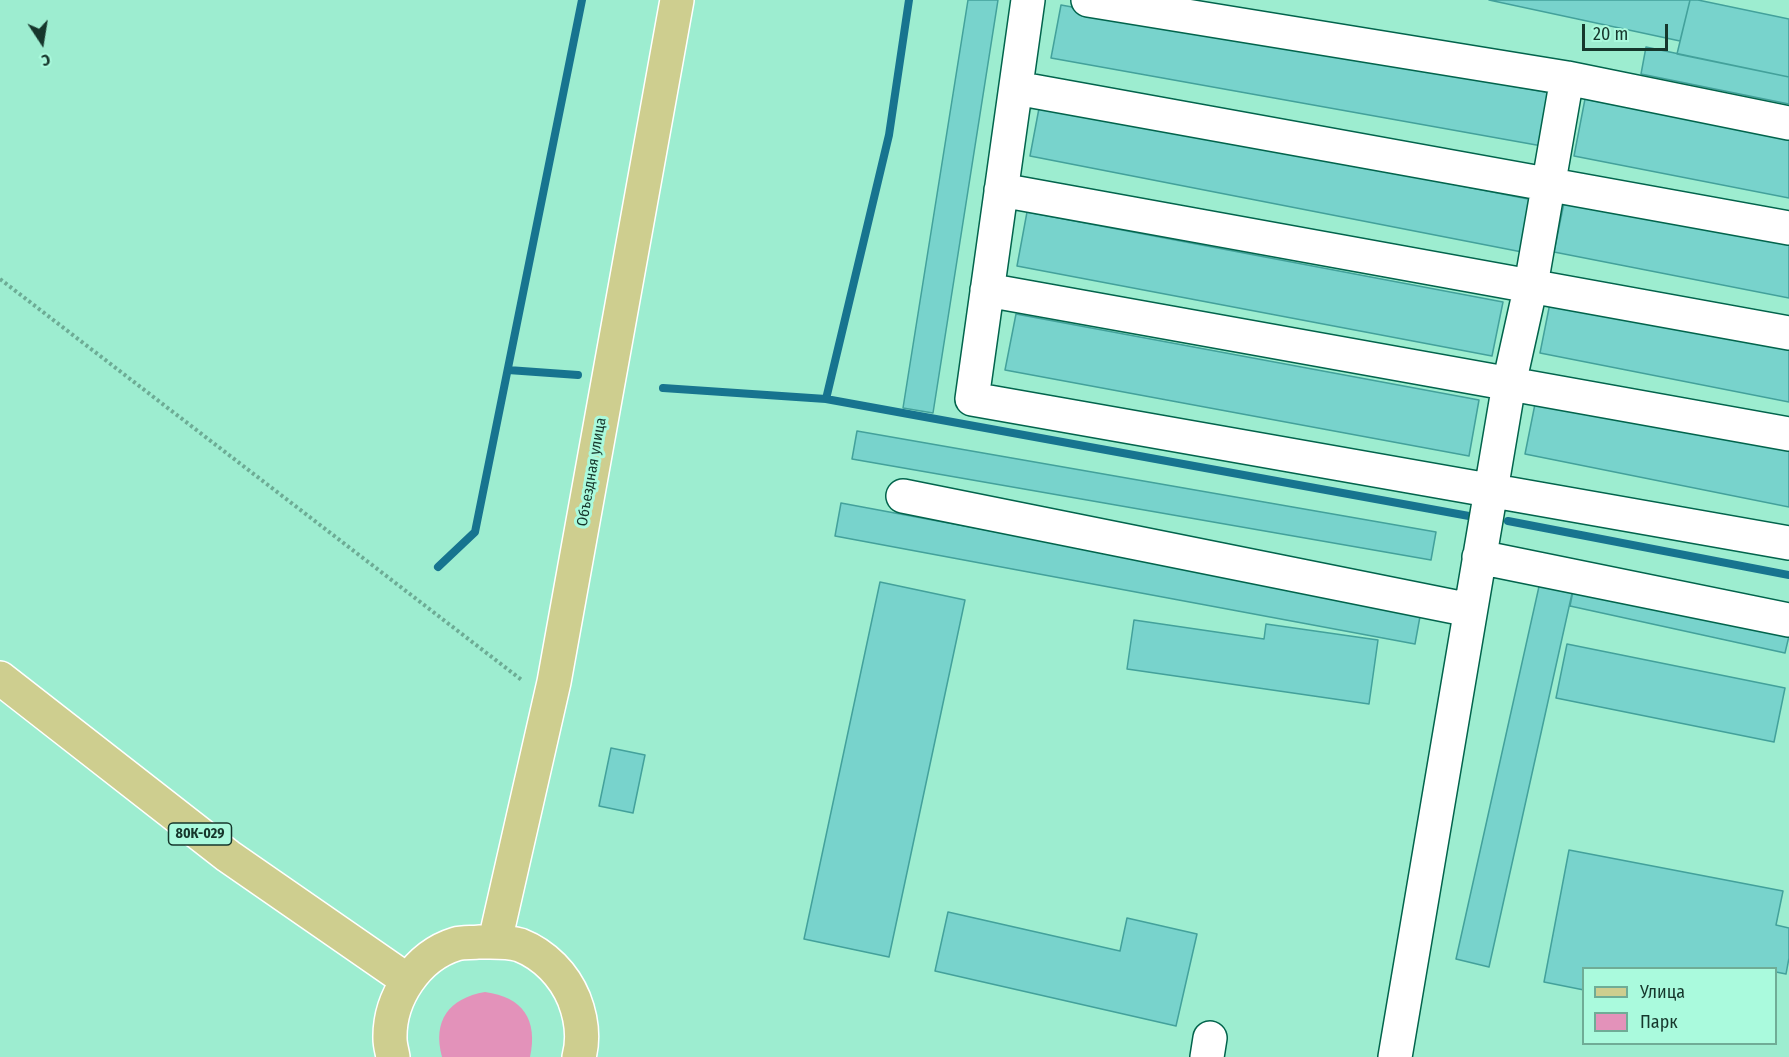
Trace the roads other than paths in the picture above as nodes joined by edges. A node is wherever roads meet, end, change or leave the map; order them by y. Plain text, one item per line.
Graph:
1 (677, 0) edge
2 (1028, 0) edge
3 (1088, 0) edge
4 (1567, 78) junction
5 (1016, 88) junction
6 (1789, 123) edge
7 (1549, 183) junction
8 (1001, 190) junction
9 (1789, 228) edge
10 (1531, 285) junction
11 (987, 290) junction
12 (1789, 333) edge
13 (1509, 384) junction
14 (1789, 434) edge
15 (1491, 490) junction
16 (903, 496) dead end
17 (1789, 543) edge
18 (1479, 557) junction
19 (1470, 610) junction
20 (1789, 620) edge
21 (0, 678) edge
22 (495, 941) junction
23 (407, 980) junction
24 (393, 1057) edge
25 (579, 1057) edge
26 (1395, 1057) edge

1 - 22 main road, Объездная улица
2 - 5 lane
3 - 4 lane
4 - 6 lane
4 - 7 lane
5 - 7 lane
5 - 8 lane
7 - 9 lane
7 - 10 lane
8 - 10 lane
8 - 11 lane
10 - 12 lane
10 - 13 lane
11 - 13 lane
11 - 15 lane
13 - 14 lane
13 - 15 lane
15 - 17 lane
15 - 18 lane
16 - 19 lane
18 - 19 lane
18 - 20 lane
19 - 26 lane
21 - 23 main road, 80К-029
22 - 23 main road
22 - 25 main road
23 - 24 main road

